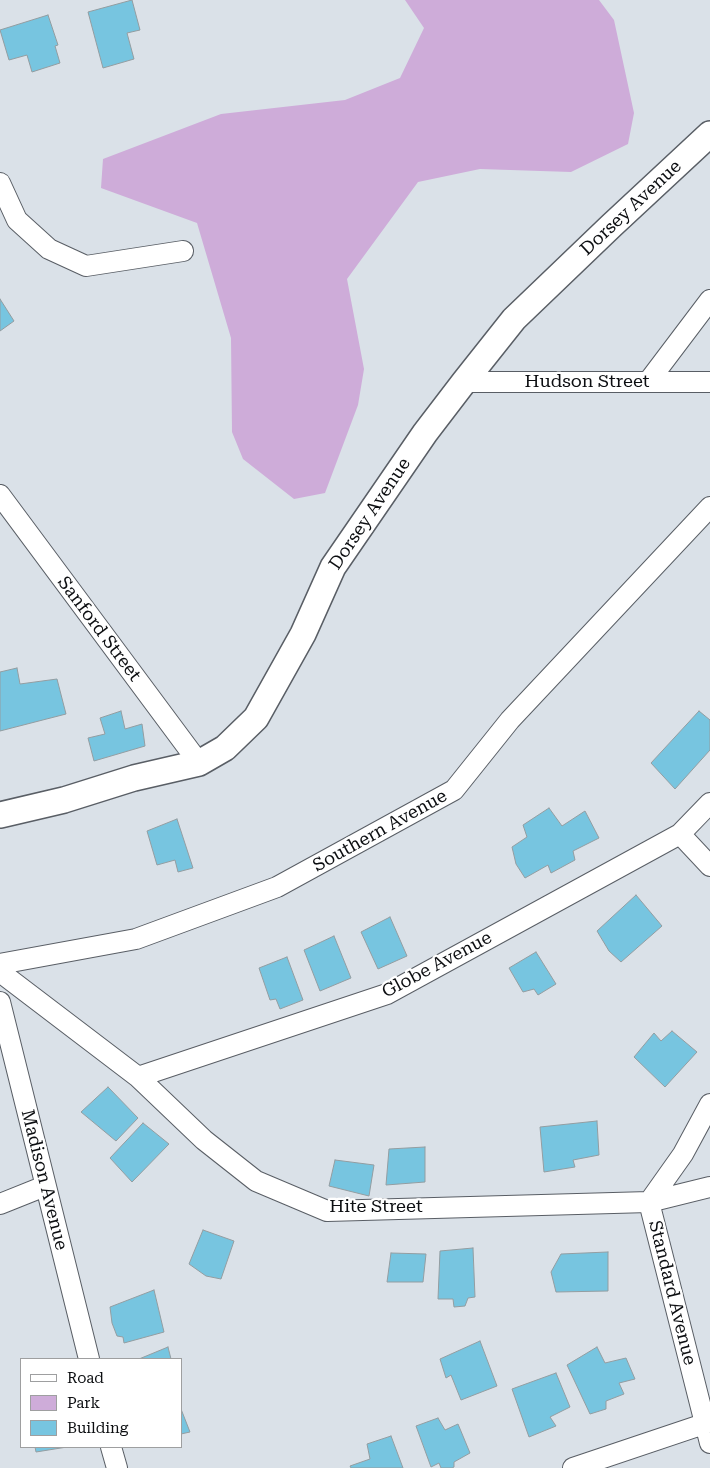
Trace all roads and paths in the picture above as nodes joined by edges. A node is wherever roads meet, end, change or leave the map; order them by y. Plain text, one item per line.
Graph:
1 (710, 134) edge
2 (0, 183) edge
3 (183, 251) dead end
4 (710, 300) edge
5 (464, 382) junction
6 (648, 382) junction
7 (710, 382) edge
8 (0, 495) edge
9 (710, 507) edge
10 (199, 763) junction
11 (710, 803) edge
12 (0, 815) edge
13 (680, 834) junction
14 (710, 866) edge
15 (0, 964) edge
16 (0, 972) edge
17 (0, 1002) edge
18 (138, 1077) junction
19 (710, 1104) edge
20 (45, 1186) junction
21 (710, 1188) edge
22 (649, 1202) junction
23 (0, 1204) edge
24 (89, 1358) edge
25 (708, 1423) edge
26 (710, 1443) edge
27 (111, 1448) edge
28 (117, 1468) edge
29 (573, 1468) edge

1 - 5 street, Dorsey Avenue
2 - 3 street
4 - 6 street
5 - 6 street, Hudson Street
5 - 10 street, Dorsey Avenue
6 - 7 street, Hudson Street
8 - 10 street, Sanford Street
9 - 15 street, Southern Avenue
10 - 12 street, Dorsey Avenue
11 - 13 street, Globe Avenue
13 - 14 street
13 - 18 street, Globe Avenue
16 - 18 street, Hite Street
17 - 20 street, Madison Avenue
18 - 22 street, Hite Street
19 - 22 street
20 - 23 street
20 - 24 street, Madison Avenue
21 - 22 street, Hite Street
22 - 25 street, Standard Avenue
25 - 26 street, Standard Avenue
25 - 29 street
27 - 28 street

